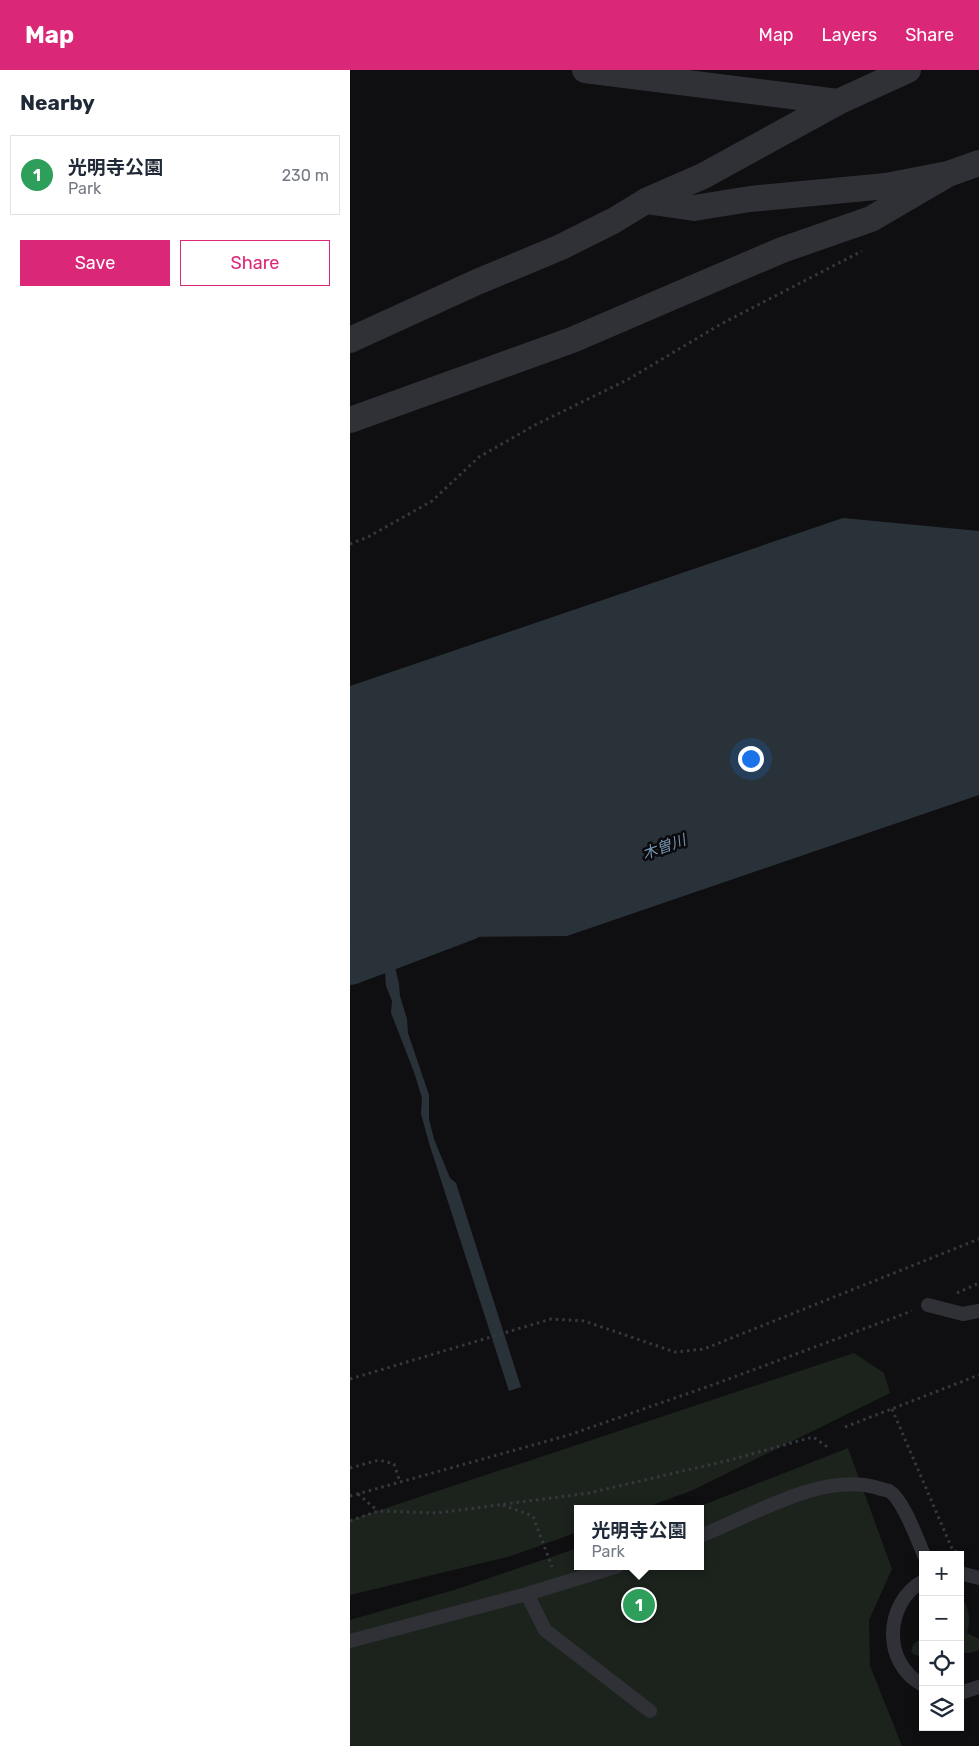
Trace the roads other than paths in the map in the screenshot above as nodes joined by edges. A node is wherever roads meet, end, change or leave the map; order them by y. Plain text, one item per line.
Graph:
1 (585, 70) edge
2 (908, 70) edge
3 (838, 102) junction
4 (979, 164) edge
5 (948, 174) junction
6 (646, 200) junction
7 (350, 340) edge
8 (350, 420) edge
9 (928, 1305) road end
10 (979, 1311) edge
11 (704, 1534) edge
12 (922, 1551) edge
13 (605, 1570) edge
14 (964, 1574) edge
15 (979, 1578) edge
16 (919, 1583) edge
17 (526, 1594) junction
18 (350, 1641) edge
19 (919, 1682) edge
20 (978, 1691) edge
21 (964, 1692) edge
22 (650, 1711) dead end

1 - 3 street
2 - 3 street
3 - 6 street
4 - 5 street
5 - 6 street
5 - 8 street
6 - 7 street
9 - 10 lane
11 - 12 lane
13 - 17 lane
14 - 15 lane
16 - 19 lane
17 - 18 lane
17 - 22 lane
20 - 21 lane

